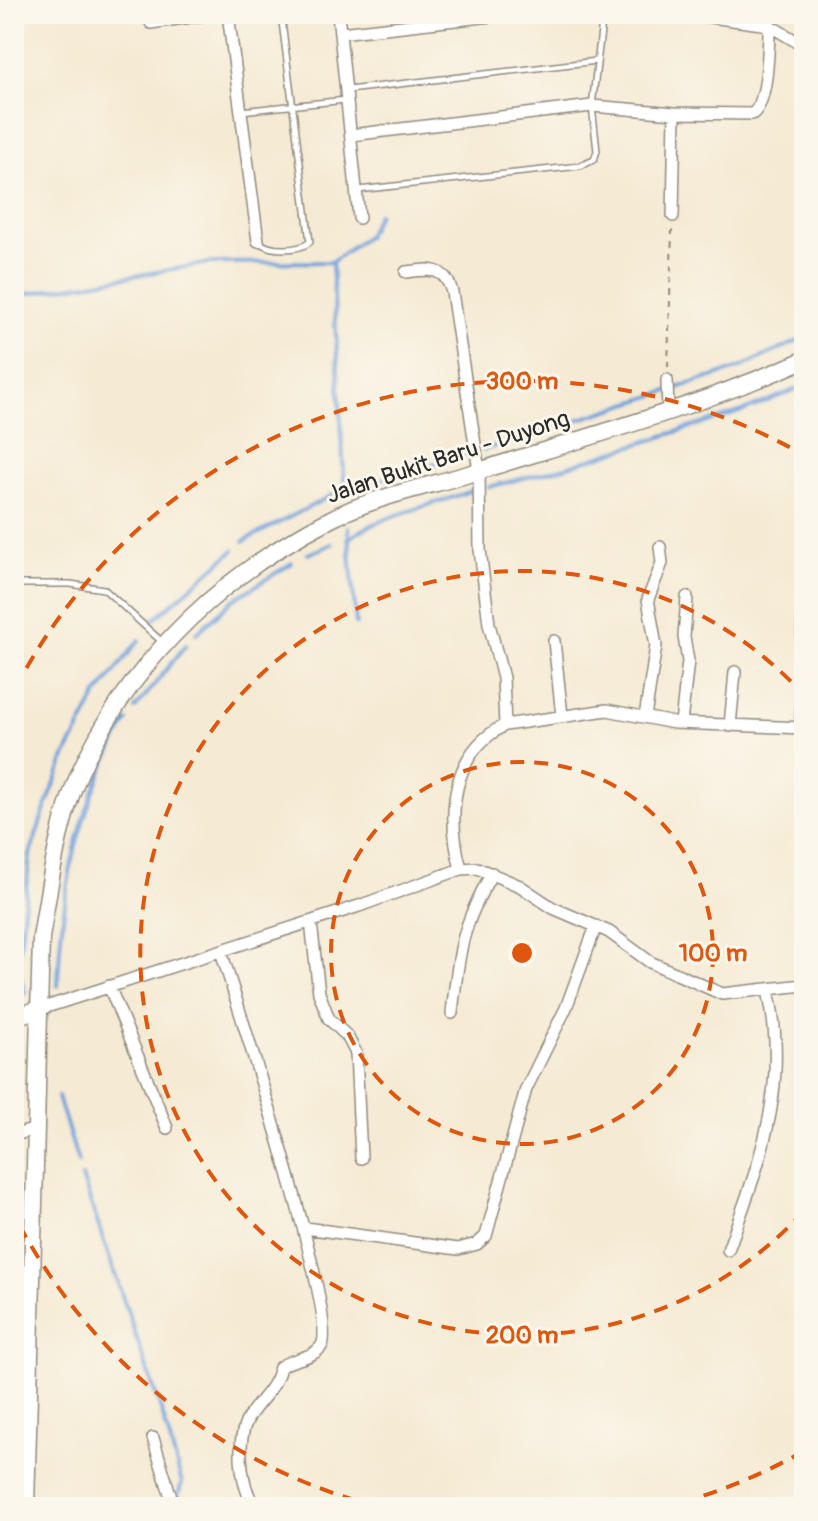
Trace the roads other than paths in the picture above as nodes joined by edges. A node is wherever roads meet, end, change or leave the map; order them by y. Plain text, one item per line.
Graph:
1 (149, 14) edge
2 (210, 14) edge
3 (228, 14) edge
4 (281, 14) edge
5 (338, 14) edge
6 (394, 14) edge
7 (509, 14) edge
8 (603, 14) edge
9 (689, 14) edge
10 (454, 17) edge
11 (770, 20) edge
12 (395, 28) junction
13 (340, 33) junction
14 (804, 46) edge
15 (597, 61) junction
16 (346, 95) junction
17 (294, 106) junction
18 (592, 106) junction
19 (241, 111) junction
20 (675, 113) junction
21 (351, 135) junction
22 (357, 190) junction
23 (673, 216) road end
24 (359, 218) dead end
25 (258, 241) joint
26 (406, 272) dead end
27 (804, 360) edge
28 (667, 380) road end
29 (668, 404) junction
30 (479, 471) junction
31 (660, 547) dead end
32 (14, 584) edge
33 (687, 597) dead end
34 (803, 605) edge
35 (554, 641) dead end
36 (165, 645) junction
37 (735, 672) dead end
38 (562, 716) junction
39 (645, 717) junction
40 (681, 723) junction
41 (505, 725) junction
42 (730, 726) junction
43 (802, 728) edge
44 (461, 869) junction
45 (492, 873) junction
46 (311, 922) junction
47 (596, 926) junction
48 (221, 951) junction
49 (804, 985) edge
50 (109, 986) junction
51 (768, 990) junction
52 (40, 1009) junction
53 (452, 1013) dead end
54 (14, 1017) edge
55 (167, 1128) dead end
56 (37, 1129) junction
57 (14, 1135) edge
58 (361, 1158) dead end
59 (305, 1228) junction
60 (728, 1250) dead end
61 (21, 1345) edge
62 (153, 1438) dead end
63 (26, 1507) edge
64 (174, 1507) edge
65 (255, 1507) edge

1 - 2 street
3 - 19 street
4 - 17 lane
5 - 13 street
6 - 12 lane
7 - 10 street
8 - 15 lane
9 - 11 street
10 - 12 street
11 - 14 street
11 - 20 street
12 - 13 street
13 - 16 street
15 - 16 lane
15 - 18 lane
16 - 17 lane
16 - 21 street
17 - 19 lane
17 - 25 lane
18 - 20 street
18 - 21 street
18 - 22 lane
19 - 25 street
20 - 23 street
21 - 22 street
22 - 24 street
26 - 30 street
27 - 29 main road, Jalan Bukit Baru - Duyong
28 - 29 street
29 - 30 main road, Jalan Bukit Baru - Duyong
30 - 36 main road, Jalan Bukit Baru - Duyong
30 - 41 street
31 - 39 street
32 - 36 lane
33 - 40 street
34 - 43 street
35 - 38 street
36 - 52 main road, Jalan Bukit Baru - Duyong
37 - 42 street
38 - 39 street
38 - 41 street
39 - 40 street
40 - 42 street
41 - 44 street
42 - 43 street
44 - 45 street
44 - 46 street
45 - 47 street
45 - 53 street
46 - 48 street
46 - 58 street
47 - 51 street
47 - 59 street
48 - 50 street
48 - 59 street
49 - 51 street
50 - 52 street
50 - 55 street
51 - 60 street
52 - 54 main road
52 - 56 main road, Jalan Bukit Baru - Duyong
56 - 57 street
56 - 61 main road, Jalan Bukit Baru - Duyong
59 - 65 street
61 - 63 main road, Jalan Bukit Baru - Duyong
62 - 64 street

